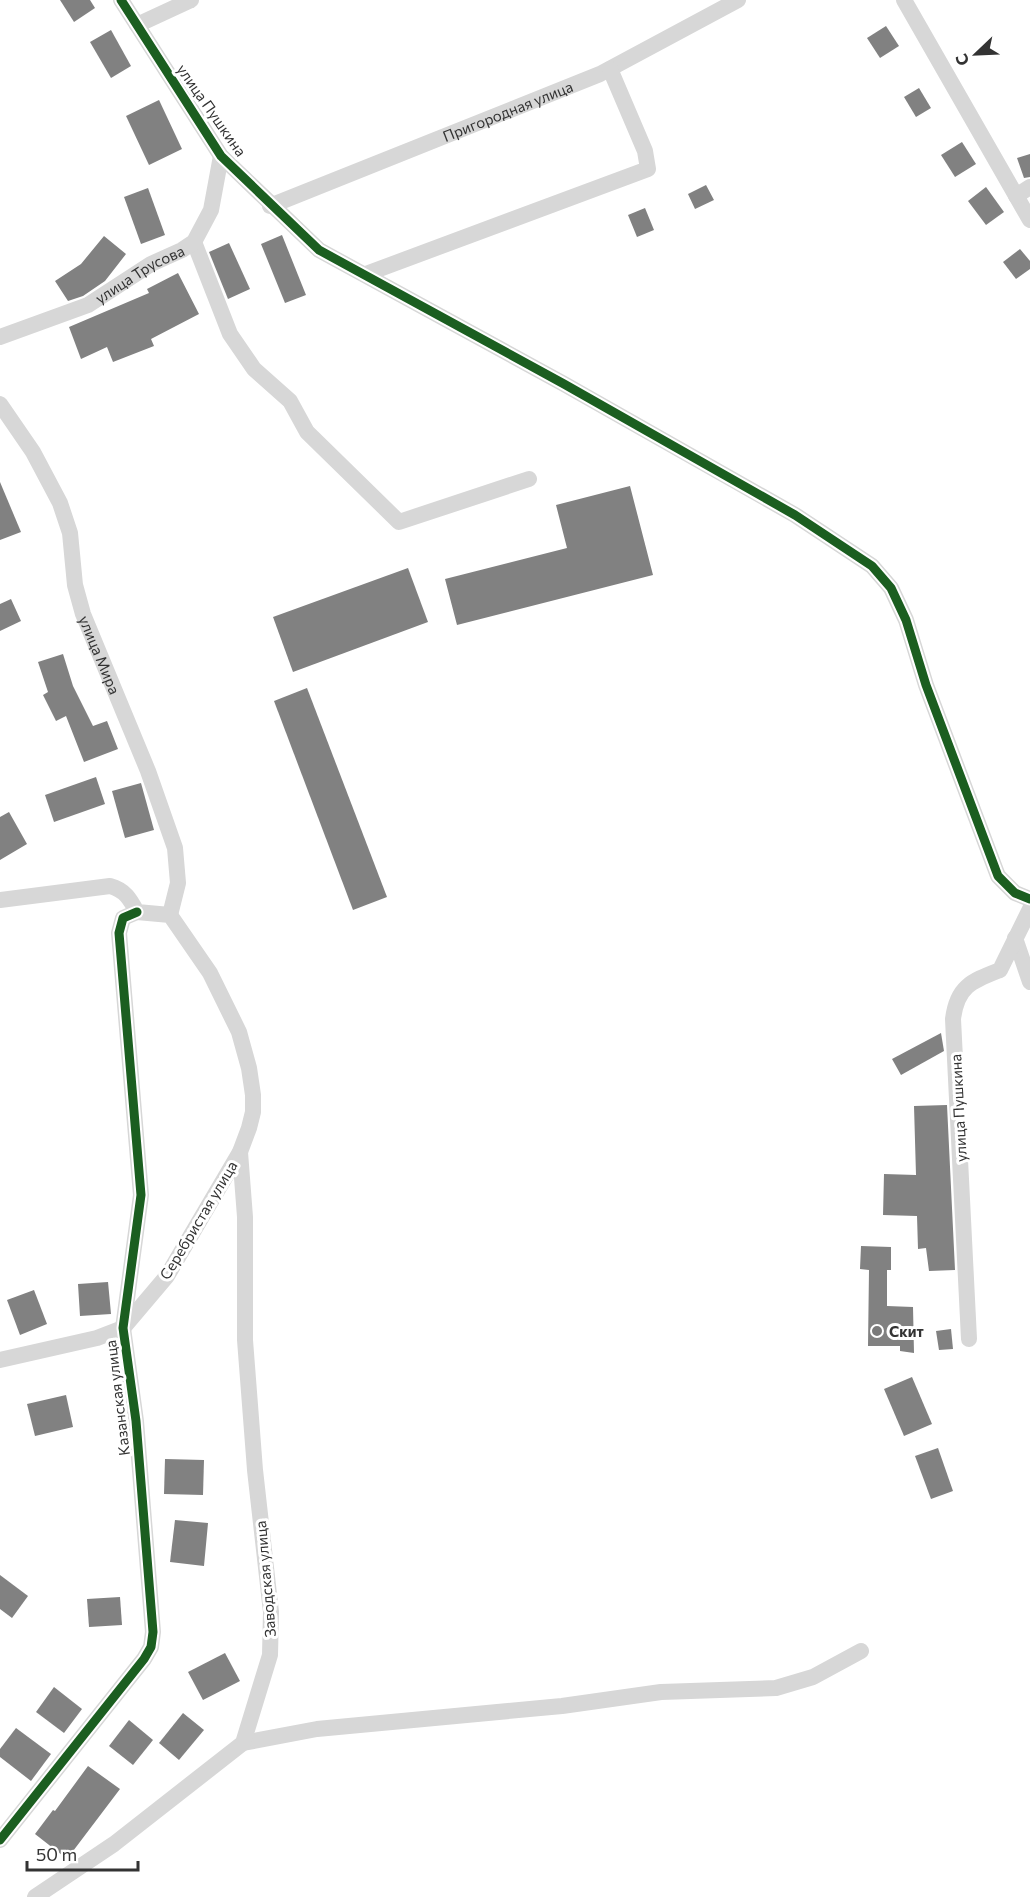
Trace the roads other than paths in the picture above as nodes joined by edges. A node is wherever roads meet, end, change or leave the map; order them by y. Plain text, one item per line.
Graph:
1 (121, 0) edge
2 (191, 0) edge
3 (738, 0) edge
4 (904, 0) edge
5 (137, 25) junction
6 (610, 69) junction
7 (221, 156) junction
8 (1023, 191) edge
9 (270, 206) junction
10 (1030, 220) edge
11 (194, 242) junction
12 (366, 274) junction
13 (0, 337) edge
14 (0, 404) edge
15 (529, 479) dead end
16 (1030, 899) edge
17 (0, 900) edge
18 (1030, 909) edge
19 (137, 912) junction
20 (170, 915) junction
21 (1015, 938) junction
22 (1030, 982) edge
23 (240, 1152) junction
24 (123, 1328) junction
25 (969, 1339) dead end
26 (0, 1360) edge
27 (861, 1651) dead end
28 (243, 1743) junction
29 (0, 1840) edge
30 (35, 1897) edge

1 - 5 street, улица Пушкина
2 - 5 street
3 - 6 street, Пригородная улица
4 - 8 street
5 - 7 street, улица Пушкина
6 - 9 street, Пригородная улица
6 - 12 street
7 - 9 street, улица Пушкина
7 - 11 street, улица Трусова
8 - 10 street
9 - 12 street, улица Пушкина
11 - 13 street, улица Трусова
11 - 15 street
12 - 16 street, улица Пушкина
14 - 20 street, улица Мира
17 - 19 street
18 - 21 street, улица Пушкина
19 - 20 street
19 - 24 street, Казанская улица
20 - 23 street
21 - 22 street
21 - 25 street, улица Пушкина
23 - 24 street, Серебристая улица
23 - 28 street, Заводская улица
24 - 26 street, Серебристая улица
24 - 29 street, Казанская улица
27 - 28 street
28 - 30 street

